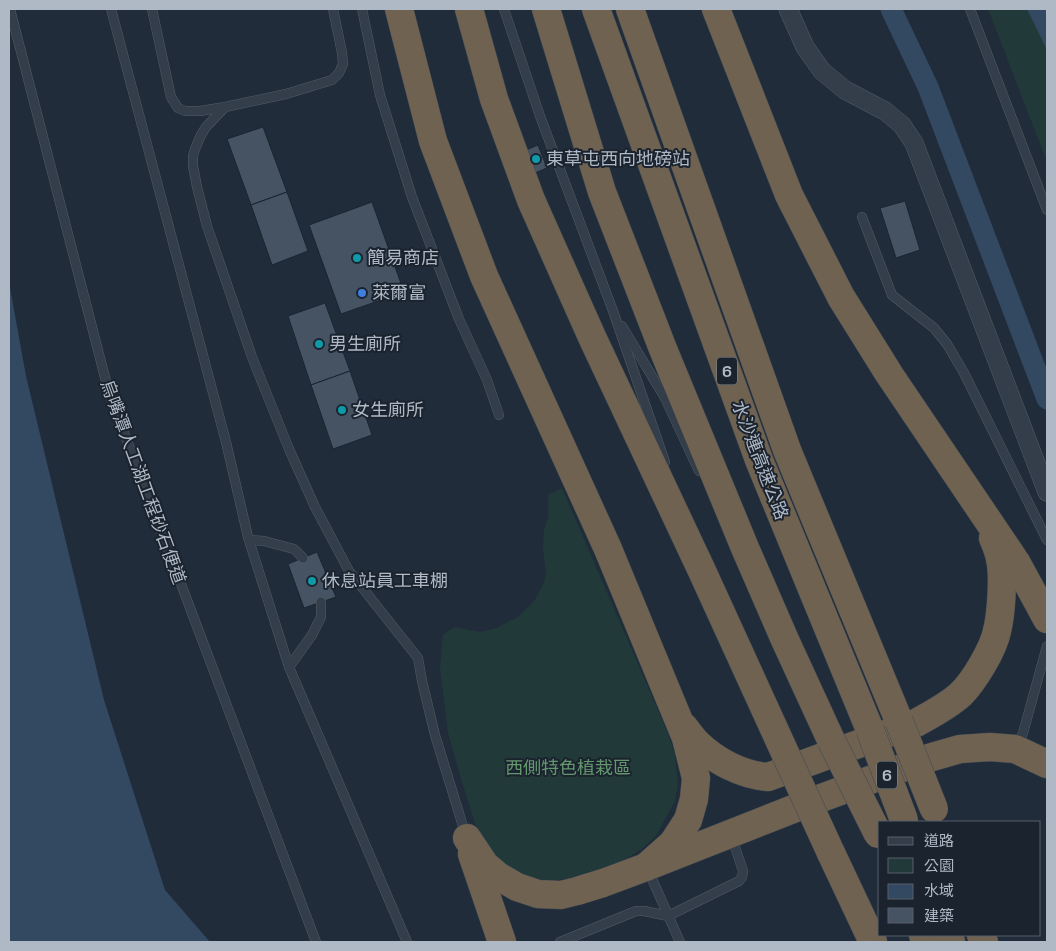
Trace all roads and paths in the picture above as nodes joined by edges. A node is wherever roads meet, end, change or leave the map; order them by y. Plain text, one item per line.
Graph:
1 (10, 9) edge
2 (111, 9) edge
3 (152, 9) edge
4 (333, 9) edge
5 (362, 9) edge
6 (399, 9) edge
7 (469, 9) edge
8 (504, 9) edge
9 (546, 9) edge
10 (596, 9) edge
11 (630, 9) edge
12 (716, 9) edge
13 (788, 9) edge
14 (970, 9) edge
15 (225, 108) junction
16 (1047, 210) edge
17 (862, 217) dead end
18 (613, 311) junction
19 (499, 414) dead end
20 (667, 468) dead end
21 (705, 481) dead end
22 (1047, 492) edge
23 (713, 495) dead end
24 (676, 496) dead end
25 (978, 504) junction
26 (250, 540) junction
27 (1047, 540) edge
28 (745, 548) junction
29 (303, 558) dead end
30 (702, 571) junction
31 (322, 602) dead end
32 (1047, 619) edge
33 (1047, 646) edge
34 (289, 667) junction
35 (680, 721) junction
36 (1015, 749) junction
37 (1047, 764) edge
38 (936, 816) edge
39 (905, 821) edge
40 (730, 834) junction
41 (878, 835) edge
42 (467, 838) junction
43 (646, 867) junction
44 (668, 916) junction
45 (316, 942) edge
46 (407, 942) edge
47 (502, 942) edge
48 (560, 942) edge
49 (680, 942) edge
50 (873, 942) edge

1 - 45 lane, 烏嘴潭人工湖工程砂石便道
2 - 26 lane
3 - 15 lane
4 - 15 lane
5 - 19 lane
6 - 35 highway
7 - 30 highway
8 - 18 lane
9 - 28 highway
10 - 39 highway, 水沙連高速公路 / 6, bridge
11 - 38 highway, 水沙連高速公路 / 6, bridge
12 - 25 highway
13 - 22 street
14 - 16 lane
15 - 42 lane
17 - 27 lane
18 - 20 lane
18 - 21 lane
23 - 28 lane
24 - 30 lane
25 - 32 highway
25 - 35 highway
26 - 29 lane
26 - 34 lane
28 - 41 highway, bridge
30 - 50 highway, bridge
31 - 34 lane
33 - 36 lane
34 - 46 lane
35 - 43 highway
36 - 37 highway
36 - 40 highway
40 - 43 highway
40 - 44 lane
42 - 43 highway
42 - 47 highway
43 - 44 lane
44 - 48 lane
44 - 49 lane

